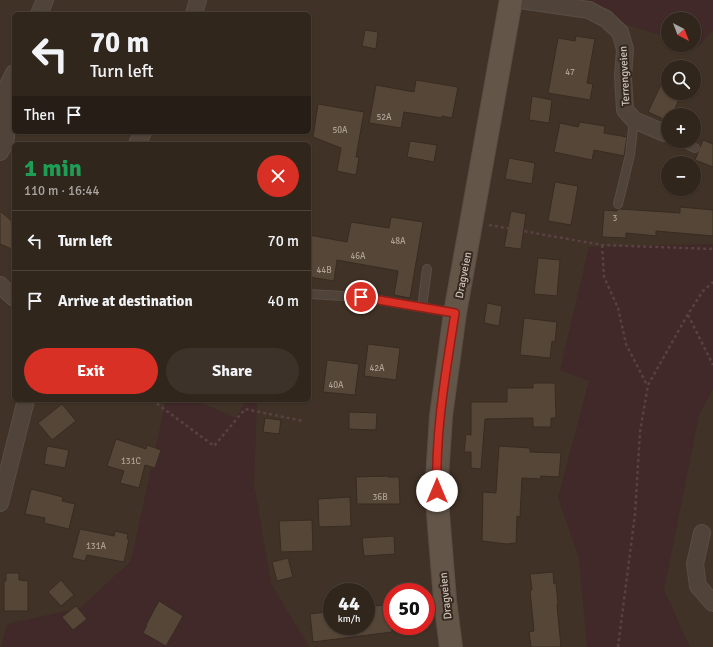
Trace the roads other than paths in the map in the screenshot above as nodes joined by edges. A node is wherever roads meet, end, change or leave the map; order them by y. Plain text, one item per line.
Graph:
1 (45, 0) edge
2 (198, 0) edge
3 (511, 0) edge
4 (520, 0) edge
5 (40, 12) edge
6 (195, 12) edge
7 (12, 77) edge
8 (634, 120) junction
9 (661, 132) edge
10 (0, 152) edge
11 (618, 204) dead end
12 (427, 269) dead end
13 (0, 284) edge
14 (311, 294) edge
15 (12, 296) edge
16 (422, 307) junction
17 (455, 313) junction
18 (25, 402) edge
19 (0, 503) edge
20 (702, 533) dead end
21 (713, 603) edge
22 (451, 647) edge

1 - 5 street
2 - 6 street
3 - 17 main road, Dragveien
4 - 8 street, Terrengveien
7 - 10 street
8 - 9 street, Terrengveien
8 - 11 lane
12 - 16 lane
13 - 15 street
14 - 16 lane
16 - 17 lane
17 - 22 main road, Dragveien
18 - 19 street
20 - 21 street

